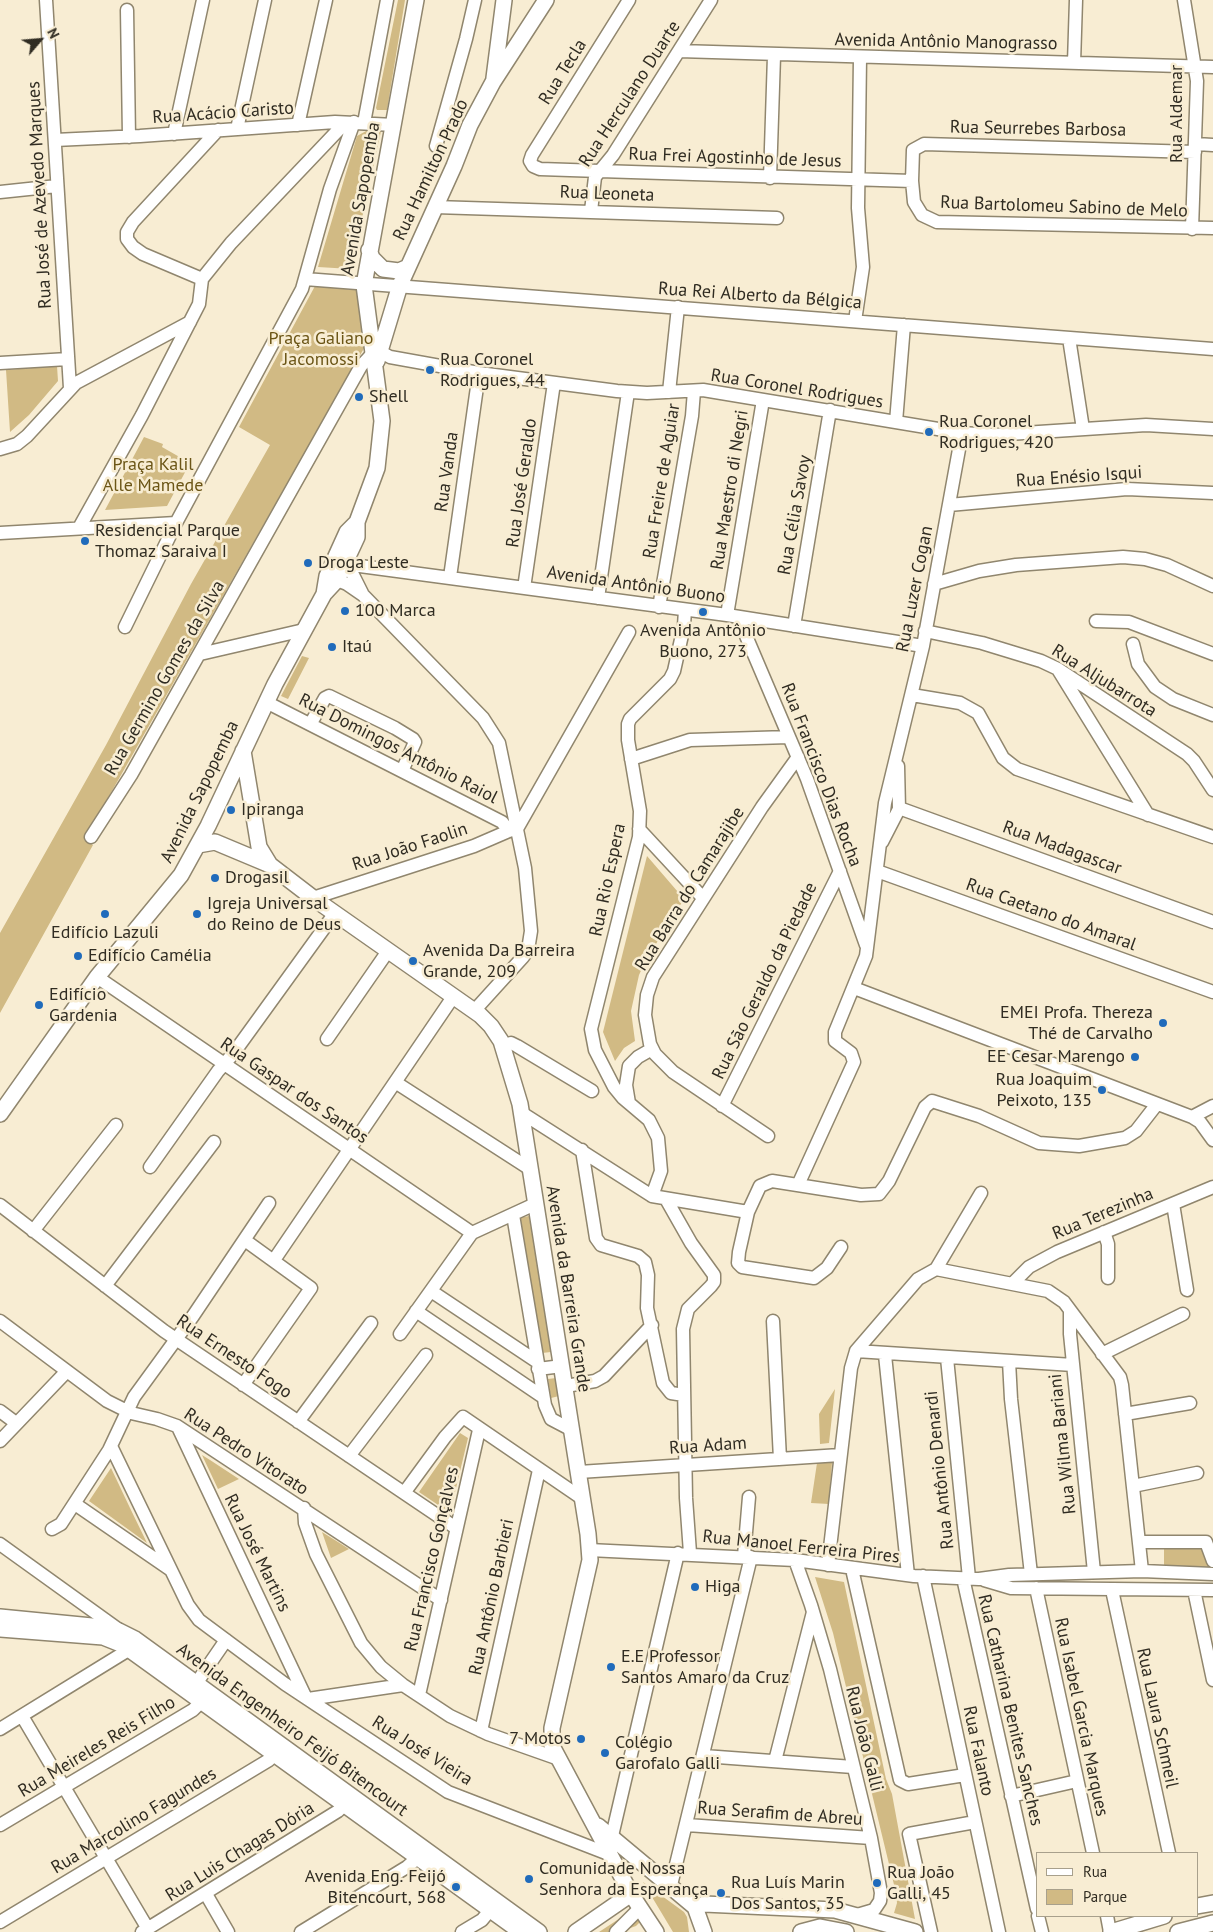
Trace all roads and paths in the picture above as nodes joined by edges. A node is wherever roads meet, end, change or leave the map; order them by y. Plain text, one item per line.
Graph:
1 (46, 0) edge
2 (204, 0) edge
3 (265, 0) edge
4 (326, 0) edge
5 (387, 0) edge
6 (416, 0) edge
7 (475, 0) edge
8 (504, 0) edge
9 (546, 0) edge
10 (629, 0) edge
11 (711, 0) edge
12 (1076, 0) edge
13 (1184, 0) edge
14 (127, 10) dead end
15 (679, 51) junction
16 (774, 56) junction
17 (860, 58) junction
18 (1074, 63) junction
19 (1196, 66) junction
20 (1213, 67) edge
21 (493, 82) junction
22 (354, 122) junction
23 (298, 125) junction
24 (394, 125) junction
25 (237, 129) junction
26 (218, 130) junction
27 (174, 134) junction
28 (129, 137) junction
29 (54, 140) junction
30 (1213, 145) edge
31 (436, 146) dead end
32 (1196, 148) junction
33 (530, 163) joint
34 (600, 171) junction
35 (770, 178) junction
36 (857, 179) junction
37 (912, 181) junction
38 (57, 186) junction
39 (0, 192) edge
40 (435, 207) junction
41 (591, 211) junction
42 (777, 218) dead end
43 (1213, 228) edge
44 (1192, 229) junction
45 (369, 250) junction
46 (406, 268) junction
47 (305, 279) junction
48 (202, 280) junction
49 (400, 285) junction
50 (364, 286) junction
51 (678, 307) junction
52 (855, 320) junction
53 (190, 322) junction
54 (904, 324) junction
55 (1069, 338) junction
56 (1213, 349) edge
57 (375, 353) junction
58 (68, 358) junction
59 (0, 363) edge
60 (479, 373) junction
61 (554, 383) junction
62 (70, 388) junction
63 (694, 391) junction
64 (628, 392) junction
65 (669, 392) junction
66 (763, 400) junction
67 (830, 410) junction
68 (896, 422) junction
69 (1083, 429) junction
70 (1213, 429) edge
71 (962, 433) junction
72 (0, 449) edge
73 (1213, 493) edge
74 (948, 505) junction
75 (176, 523) junction
76 (79, 528) junction
77 (0, 533) edge
78 (341, 559) junction
79 (450, 577) junction
80 (332, 578) junction
81 (934, 584) junction
82 (1213, 586) edge
83 (524, 588) junction
84 (363, 595) junction
85 (598, 598) junction
86 (659, 607) junction
87 (684, 610) junction
88 (733, 616) junction
89 (1096, 621) dead end
90 (794, 626) junction
91 (125, 627) dead end
92 (304, 630) junction
93 (925, 631) junction
94 (629, 632) dead end
95 (1133, 644) dead end
96 (923, 646) junction
97 (200, 654) junction
98 (1213, 654) edge
99 (1058, 669) junction
100 (912, 695) junction
101 (266, 702) junction
102 (1213, 715) edge
103 (311, 723) junction
104 (789, 736) junction
105 (243, 751) junction
106 (898, 751) junction
107 (798, 758) junction
108 (631, 760) junction
109 (402, 771) junction
110 (230, 778) junction
111 (248, 781) junction
112 (1213, 790) edge
113 (899, 808) junction
114 (1148, 815) junction
115 (208, 826) junction
116 (514, 829) junction
117 (639, 829) junction
118 (91, 837) dead end
119 (1213, 837) edge
120 (258, 841) junction
121 (215, 842) junction
122 (880, 845) junction
123 (198, 846) junction
124 (245, 854) junction
125 (270, 865) junction
126 (840, 871) junction
127 (877, 871) junction
128 (313, 898) junction
129 (703, 898) junction
130 (335, 913) junction
131 (1213, 922) edge
132 (867, 948) junction
133 (388, 950) junction
134 (97, 977) junction
135 (854, 988) junction
136 (1213, 992) edge
137 (454, 997) junction
138 (474, 1011) junction
139 (327, 1039) dead end
140 (502, 1046) junction
141 (652, 1049) junction
142 (224, 1064) junction
143 (395, 1082) junction
144 (592, 1091) dead end
145 (630, 1103) junction
146 (1157, 1104) junction
147 (722, 1106) junction
148 (1213, 1106) edge
149 (522, 1113) junction
150 (0, 1114) edge
151 (1192, 1117) junction
152 (116, 1125) dead end
153 (768, 1136) dead end
154 (1213, 1140) edge
155 (214, 1142) dead end
156 (350, 1150) junction
157 (582, 1150) junction
158 (150, 1167) dead end
159 (530, 1169) junction
160 (798, 1185) junction
161 (1213, 1187) edge
162 (981, 1192) dead end
163 (652, 1196) junction
164 (666, 1199) junction
165 (269, 1203) dead end
166 (535, 1204) junction
167 (1173, 1204) junction
168 (0, 1205) edge
169 (748, 1212) junction
170 (513, 1214) junction
171 (33, 1230) junction
172 (1104, 1232) junction
173 (472, 1233) junction
174 (246, 1241) junction
175 (841, 1247) dead end
176 (274, 1260) junction
177 (936, 1269) junction
178 (1108, 1278) dead end
179 (1013, 1283) junction
180 (105, 1286) junction
181 (1188, 1290) dead end
182 (431, 1291) junction
183 (416, 1311) junction
184 (1070, 1312) junction
185 (1183, 1314) dead end
186 (0, 1321) edge
187 (772, 1321) dead end
188 (371, 1323) dead end
189 (652, 1325) junction
190 (400, 1334) dead end
191 (176, 1339) junction
192 (856, 1351) junction
193 (1102, 1354) junction
194 (426, 1355) dead end
195 (886, 1355) junction
196 (947, 1358) junction
197 (1009, 1361) junction
198 (537, 1365) junction
199 (1073, 1365) junction
200 (562, 1366) junction
201 (67, 1371) junction
202 (244, 1385) junction
203 (566, 1386) junction
204 (684, 1395) junction
205 (544, 1397) junction
206 (1190, 1403) dead end
207 (0, 1411) edge
208 (128, 1412) junction
209 (1125, 1414) junction
210 (298, 1422) junction
211 (16, 1423) junction
212 (177, 1426) junction
213 (479, 1430) junction
214 (572, 1430) junction
215 (0, 1441) edge
216 (111, 1446) junction
217 (349, 1456) junction
218 (840, 1456) junction
219 (780, 1459) junction
220 (686, 1465) junction
221 (539, 1470) junction
222 (579, 1472) junction
223 (1196, 1473) dead end
224 (1133, 1486) junction
225 (404, 1493) junction
226 (749, 1497) dead end
227 (583, 1500) junction
228 (75, 1504) junction
229 (304, 1508) junction
230 (456, 1528) junction
231 (52, 1529) dead end
232 (1139, 1542) junction
233 (0, 1544) edge
234 (589, 1550) junction
235 (684, 1553) junction
236 (747, 1557) junction
237 (795, 1560) junction
238 (1213, 1561) edge
239 (828, 1565) junction
240 (852, 1569) junction
241 (172, 1571) junction
242 (1142, 1571) junction
243 (1094, 1572) junction
244 (1031, 1574) junction
245 (1213, 1574) edge
246 (908, 1575) junction
247 (923, 1576) junction
248 (970, 1578) junction
249 (1036, 1588) junction
250 (1112, 1590) junction
251 (1194, 1590) junction
252 (1213, 1590) edge
253 (441, 1600) junction
254 (83, 1603) junction
255 (813, 1612) junction
256 (0, 1617) edge
257 (84, 1624) junction
258 (0, 1629) edge
259 (120, 1631) junction
260 (226, 1640) junction
261 (130, 1649) junction
262 (1213, 1680) edge
263 (403, 1685) junction
264 (193, 1688) junction
265 (419, 1695) junction
266 (307, 1697) junction
267 (206, 1698) junction
268 (22, 1716) junction
269 (0, 1729) edge
270 (481, 1731) junction
271 (279, 1751) junction
272 (704, 1756) junction
273 (559, 1759) junction
274 (775, 1761) junction
275 (853, 1767) junction
276 (965, 1775) junction
277 (1077, 1781) junction
278 (64, 1787) junction
279 (1011, 1796) junction
280 (349, 1801) junction
281 (594, 1822) junction
282 (975, 1822) junction
283 (0, 1825) edge
284 (687, 1826) junction
285 (612, 1836) junction
286 (871, 1838) junction
287 (1093, 1852) edge
288 (1169, 1852) edge
289 (422, 1854) junction
290 (611, 1855) junction
291 (106, 1858) junction
292 (635, 1859) junction
293 (671, 1885) junction
294 (206, 1894) junction
295 (631, 1894) junction
296 (1213, 1903) edge
297 (1036, 1905) edge
298 (494, 1906) junction
299 (695, 1906) junction
300 (1198, 1906) edge
301 (640, 1908) junction
302 (857, 1914) junction
303 (1038, 1917) edge
304 (1107, 1917) edge
305 (1161, 1917) edge
306 (0, 1922) edge
307 (1213, 1923) edge
308 (1198, 1929) edge
309 (145, 1930) edge
310 (228, 1932) edge
311 (301, 1932) edge
312 (462, 1932) edge
313 (521, 1932) edge
314 (539, 1932) edge
315 (576, 1932) edge
316 (590, 1932) edge
317 (616, 1932) edge
318 (656, 1932) edge
319 (704, 1932) edge
320 (801, 1932) edge
321 (846, 1932) edge
322 (915, 1932) edge
323 (930, 1932) edge
324 (999, 1932) edge
325 (1042, 1932) edge
326 (1111, 1932) edge
327 (1178, 1932) edge

1 - 29 street, Rua José de Azevedo Marques
2 - 27 street
3 - 25 street
4 - 23 street
5 - 22 street
6 - 24 main road, Avenida Sapopemba
7 - 31 street
8 - 21 main road
9 - 21 main road, Rua Hamilton Prado
10 - 33 street, Rua Tecla
11 - 15 street, Rua Herculano Duarte
12 - 18 street
13 - 19 street, Rua Aldemar
14 - 28 street
15 - 16 street, Avenida Antônio Manograsso
15 - 34 street, Rua Herculano Duarte
16 - 17 street, Avenida Antônio Manograsso
16 - 35 street
17 - 18 street, Avenida Antônio Manograsso
17 - 36 street
18 - 19 street, Avenida Antônio Manograsso
19 - 20 street, Avenida Antônio Manograsso
19 - 32 street, Rua Aldemar
21 - 40 main road, Rua Hamilton Prado
22 - 23 street, Rua Acácio Caristo
22 - 24 street, Rua Acácio Caristo
22 - 47 street
22 - 48 street
23 - 25 street, Rua Acácio Caristo
24 - 45 main road, Avenida Sapopemba
25 - 26 street, Rua Acácio Caristo
26 - 27 street, Rua Acácio Caristo
26 - 48 street
27 - 28 street, Rua Acácio Caristo
28 - 29 street, Rua Acácio Caristo
29 - 38 street, Rua José de Azevedo Marques
30 - 32 street
32 - 37 street, Rua Seurrebes Barbosa
32 - 44 street, Rua Aldemar
33 - 34 street, Rua Frei Agostinho de Jesus
34 - 35 street, Rua Frei Agostinho de Jesus
34 - 41 street, Rua Herculano Duarte
35 - 36 street, Rua Frei Agostinho de Jesus
36 - 37 street, Rua Frei Agostinho de Jesus
36 - 52 street
37 - 44 street, Rua Bartolomeu Sabino de Melo
38 - 39 street
38 - 58 street, Rua José de Azevedo Marques
40 - 41 street, Rua Leoneta
40 - 46 main road, Rua Hamilton Prado
41 - 42 street, Rua Leoneta
43 - 44 street, Rua Bartolomeu Sabino de Melo
45 - 46 main road
45 - 50 main road, Avenida Sapopemba
46 - 49 main road, Rua Hamilton Prado
47 - 50 street, Rua Rei Alberto da Bélgica
47 - 75 street
48 - 53 street
49 - 50 street, Rua Rei Alberto da Bélgica
49 - 51 street, Rua Rei Alberto da Bélgica
49 - 57 main road, Rua Hamilton Prado
50 - 57 main road, Avenida Sapopemba
51 - 52 street, Rua Rei Alberto da Bélgica
51 - 65 street
52 - 54 street, Rua Rei Alberto da Bélgica
53 - 62 street
53 - 76 street
54 - 55 street, Rua Rei Alberto da Bélgica
54 - 68 street
55 - 56 street, Rua Rei Alberto da Bélgica
55 - 69 street
57 - 60 street, Rua Coronel Rodrigues
57 - 78 main road, Avenida Sapopemba
57 - 97 street, Rua Germino Gomes da Silva
58 - 59 street
58 - 62 street, Rua José de Azevedo Marques
60 - 61 street, Rua Coronel Rodrigues
60 - 79 street, Rua Vanda
61 - 64 street, Rua Coronel Rodrigues
61 - 83 street, Rua José Geraldo
62 - 72 street
63 - 65 street, Rua Coronel Rodrigues
63 - 66 street, Rua Coronel Rodrigues
63 - 86 street, Rua Freire de Aguiar
64 - 65 street, Rua Coronel Rodrigues
64 - 85 street
66 - 67 street, Rua Coronel Rodrigues
66 - 88 street, Rua Maestro di Negri
67 - 68 street, Rua Coronel Rodrigues
67 - 90 street, Rua Célia Savoy
68 - 71 street, Rua Coronel Rodrigues
69 - 70 street, Rua Coronel Rodrigues
69 - 71 street, Rua Coronel Rodrigues
71 - 74 street, Rua Luzer Cogan
73 - 74 street, Rua Enésio Isqui
74 - 81 street, Rua Luzer Cogan
75 - 76 street
75 - 91 street
76 - 77 street
78 - 79 street, Avenida Antônio Buono
78 - 80 main road, Avenida Sapopemba
78 - 84 street
79 - 83 street, Avenida Antônio Buono
80 - 84 street
80 - 92 main road, Avenida Sapopemba
81 - 82 street
81 - 93 street, Rua Luzer Cogan
83 - 85 street, Avenida Antônio Buono
84 - 116 street
85 - 86 street, Avenida Antônio Buono
86 - 87 street, Avenida Antônio Buono
87 - 88 street, Avenida Antônio Buono
87 - 108 street, Rua Rio Espera
88 - 90 street, Avenida Antônio Buono
88 - 104 street, Rua Francisco Dias Rocha
89 - 98 street
90 - 96 street, Avenida Antônio Buono
92 - 97 street
92 - 101 main road, Avenida Sapopemba
93 - 96 street, Rua Luzer Cogan
93 - 99 street, Rua Aljubarrota
94 - 116 street
95 - 102 street
96 - 100 street, Rua Luzer Cogan
97 - 118 street, Rua Germino Gomes da Silva
99 - 112 street, Rua Aljubarrota
99 - 114 street
100 - 106 street, Rua Luzer Cogan
100 - 114 street
101 - 103 street, Rua Domingos Antônio Raiol
101 - 105 main road, Avenida Sapopemba
103 - 109 street, Rua Domingos Antônio Raiol
103 - 109 street
104 - 107 street, Rua Francisco Dias Rocha
104 - 108 street
105 - 110 main road, Avenida Sapopemba
105 - 111 main road, Avenida da Barreira Grande
106 - 113 street, Rua Luzer Cogan
106 - 122 street, Rua Luzer Cogan
107 - 126 street, Rua Francisco Dias Rocha
107 - 129 street, Rua Barra do Camarajibe
108 - 117 street, Rua Rio Espera
109 - 116 street, Rua Domingos Antônio Raiol
110 - 111 main road
110 - 115 main road, Avenida Sapopemba
111 - 120 main road, Avenida da Barreira Grande
113 - 122 street, Rua Luzer Cogan
113 - 131 street, Rua Madagascar
114 - 119 street
115 - 121 main road
115 - 123 main road, Avenida Sapopemba
116 - 128 street, Rua João Faolin
116 - 138 street
117 - 129 street
117 - 145 street, Rua Rio Espera
120 - 124 main road
120 - 125 main road, Avenida da Barreira Grande
121 - 123 main road
121 - 124 main road, Avenida da Barreira Grande
122 - 127 street, Rua Luzer Cogan
123 - 134 main road, Avenida Sapopemba
124 - 125 main road, Avenida da Barreira Grande
125 - 128 main road, Avenida da Barreira Grande
126 - 132 street, Rua Francisco Dias Rocha
126 - 147 street, Rua São Geraldo da Piedade
127 - 132 street, Rua Luzer Cogan
127 - 136 street, Rua Caetano do Amaral
128 - 130 main road, Avenida da Barreira Grande
129 - 141 street, Rua Barra do Camarajibe
130 - 133 main road, Avenida da Barreira Grande
130 - 142 street
132 - 135 street, Rua Luzer Cogan
133 - 137 main road, Avenida da Barreira Grande
133 - 139 street
134 - 142 street, Rua Gaspar dos Santos
134 - 150 main road, Avenida Sapopemba
135 - 146 street
135 - 160 street, Rua Luzer Cogan
137 - 138 main road, Avenida da Barreira Grande
137 - 143 street
138 - 140 main road, Avenida da Barreira Grande
140 - 144 street
140 - 149 main road, Avenida da Barreira Grande
141 - 145 street
141 - 147 street, Rua Barra do Camarajibe
142 - 156 street, Rua Gaspar dos Santos
142 - 158 street
143 - 156 street
143 - 159 street
145 - 163 street, Rua Rio Espera
146 - 151 street
146 - 160 street
147 - 153 street, Rua Barra do Camarajibe
148 - 151 street
149 - 157 street
149 - 159 main road, Avenida da Barreira Grande
151 - 154 street
152 - 171 street
155 - 180 street
156 - 173 street, Rua Gaspar dos Santos
156 - 176 street
157 - 163 street
157 - 189 street
159 - 166 main road, Avenida da Barreira Grande
160 - 169 street
161 - 167 street, Rua Terezinha
162 - 177 street
163 - 164 street
164 - 169 street
164 - 204 street
165 - 174 street
166 - 170 street
166 - 200 main road, Avenida da Barreira Grande
167 - 172 street, Rua Terezinha
167 - 181 street
168 - 171 street, Rua Ernesto Fogo
169 - 175 street
170 - 173 street
170 - 198 street
171 - 180 street, Rua Ernesto Fogo
172 - 178 street
172 - 179 street, Rua Terezinha
173 - 182 street
174 - 176 street
174 - 191 street
176 - 202 street
177 - 179 street
177 - 192 street
179 - 184 street
180 - 191 street, Rua Ernesto Fogo
182 - 183 street
182 - 198 street
183 - 190 street
183 - 205 street
184 - 193 street
184 - 199 street, Rua Wilma Bariani
185 - 193 street
186 - 201 street, Rua Pedro Vitorato
187 - 219 street
188 - 210 street
189 - 203 street
189 - 204 street
191 - 202 street, Rua Ernesto Fogo
191 - 208 street
192 - 195 street
192 - 218 street
193 - 209 street
194 - 217 street
195 - 196 street
195 - 246 street
196 - 197 street
196 - 248 street, Rua Antônio Denardi
197 - 199 street
197 - 244 street
198 - 200 street
198 - 205 street
199 - 243 street, Rua Wilma Bariani
200 - 203 main road, Avenida da Barreira Grande
201 - 208 street, Rua Pedro Vitorato
201 - 211 street
202 - 210 street, Rua Ernesto Fogo
203 - 214 main road, Avenida da Barreira Grande
204 - 220 street
205 - 214 street
206 - 209 street
207 - 211 street
208 - 212 street, Rua Pedro Vitorato
208 - 216 street
209 - 224 street
210 - 217 street, Rua Ernesto Fogo
211 - 215 street
212 - 229 street, Rua Pedro Vitorato
212 - 266 street, Rua José Martins
213 - 221 street
213 - 225 street
213 - 230 street, Rua Francisco Gonçalves
214 - 222 main road, Avenida da Barreira Grande
216 - 228 street
216 - 241 street, Rua José Vieira
217 - 225 street, Rua Ernesto Fogo
218 - 219 street, Rua Adam
218 - 239 street
219 - 220 street, Rua Adam
220 - 222 street, Rua Adam
220 - 235 street
221 - 227 street
221 - 270 street, Rua Antônio Barbieri
222 - 227 main road, Avenida da Barreira Grande
223 - 224 street
224 - 232 street
225 - 230 street, Rua Ernesto Fogo
226 - 236 street
227 - 234 main road, Avenida da Barreira Grande
228 - 231 street
228 - 241 street
229 - 253 street
229 - 263 street, Rua Pedro Vitorato
230 - 253 street, Rua Francisco Gonçalves
232 - 238 street
232 - 242 street
233 - 254 street
234 - 235 street, Rua Manoel Ferreira Pires
234 - 273 main road, Avenida da Barreira Grande
235 - 236 street, Rua Manoel Ferreira Pires
235 - 285 street
236 - 237 street, Rua Manoel Ferreira Pires
236 - 272 street
237 - 239 street, Rua Manoel Ferreira Pires
237 - 255 street, Rua João Galli
239 - 240 street, Rua Manoel Ferreira Pires
240 - 246 street, Rua Manoel Ferreira Pires
240 - 276 street
241 - 260 street, Rua José Vieira
242 - 243 street, Rua Manoel Ferreira Pires
242 - 245 street, Rua Manoel Ferreira Pires
243 - 244 street, Rua Manoel Ferreira Pires
244 - 248 street, Rua Manoel Ferreira Pires
246 - 247 street, Rua Manoel Ferreira Pires
247 - 248 street, Rua Manoel Ferreira Pires
247 - 276 street, Rua Falanto
248 - 249 street, Rua Manoel Ferreira Pires
248 - 279 street, Rua Catharina Benites Sanches
249 - 250 street, Rua Manoel Ferreira Pires
249 - 277 street, Rua Isabel Garcia Marques
250 - 251 street, Rua Manoel Ferreira Pires
250 - 288 street, Rua Laura Schmeil
251 - 252 street, Rua Manoel Ferreira Pires
251 - 262 street
253 - 265 street, Rua Francisco Gonçalves
254 - 257 street
254 - 259 street
255 - 274 street
255 - 275 street, Rua João Galli
256 - 257 main road, Avenida Engenheiro Feijó Bitencourt
257 - 259 main road, Avenida Engenheiro Feijó Bitencourt
258 - 261 main road, Avenida Engenheiro Feijó Bitencourt
259 - 264 main road, Avenida Engenheiro Feijó Bitencourt
260 - 264 street
260 - 266 street, Rua José Vieira
261 - 264 main road, Avenida Engenheiro Feijó Bitencourt
261 - 268 street
263 - 265 street, Rua Pedro Vitorato
263 - 266 street
264 - 267 main road, Avenida Engenheiro Feijó Bitencourt
265 - 270 street, Rua Pedro Vitorato
266 - 290 street, Rua José Vieira
267 - 271 main road, Avenida Engenheiro Feijó Bitencourt
267 - 278 street, Rua Meireles Reis Filho
268 - 269 street
268 - 278 street
270 - 273 street, Rua Pedro Vitorato
271 - 280 main road, Avenida Engenheiro Feijó Bitencourt
271 - 291 street, Rua Marcolino Fagundes
272 - 274 street
272 - 284 street
273 - 281 main road, Avenida da Barreira Grande
274 - 275 street
275 - 286 street, Rua João Galli
276 - 282 street, Rua Falanto
277 - 279 street
277 - 287 street, Rua Isabel Garcia Marques
278 - 283 street, Rua Meireles Reis Filho
278 - 291 street
279 - 297 street, Rua Catharina Benites Sanches
280 - 289 main road, Avenida Engenheiro Feijó Bitencourt
280 - 294 street, Rua Luis Chagas Dória
281 - 285 main road, Avenida da Barreira Grande
281 - 290 main road, Avenida da Barreira Grande
282 - 323 street
282 - 324 street, Rua Falanto
284 - 286 street, Rua Serafim de Abreu
284 - 293 street
285 - 292 main road, Avenida da Barreira Grande
286 - 302 street, Rua João Galli
289 - 298 main road, Avenida Engenheiro Feijó Bitencourt
289 - 311 street
290 - 292 main road
290 - 295 main road, Avenida da Barreira Grande
291 - 306 street, Rua Marcolino Fagundes
291 - 309 street
292 - 293 main road, Avenida da Barreira Grande
293 - 299 main road, Avenida da Barreira Grande
294 - 309 street, Rua Luis Chagas Dória
294 - 310 street
295 - 301 main road, Avenida da Barreira Grande
295 - 315 main road
296 - 300 main road
298 - 312 street
298 - 313 main road, Avenida Engenheiro Feijó Bitencourt
298 - 314 main road, Avenida Engenheiro Feijó Bitencourt
299 - 302 main road
299 - 319 main road, Avenida da Barreira Grande
301 - 316 main road
301 - 317 street
301 - 318 main road, Avenida da Barreira Grande
302 - 322 main road
303 - 325 street
304 - 326 street
305 - 326 main road
307 - 308 main road
308 - 327 main road
320 - 321 main road

